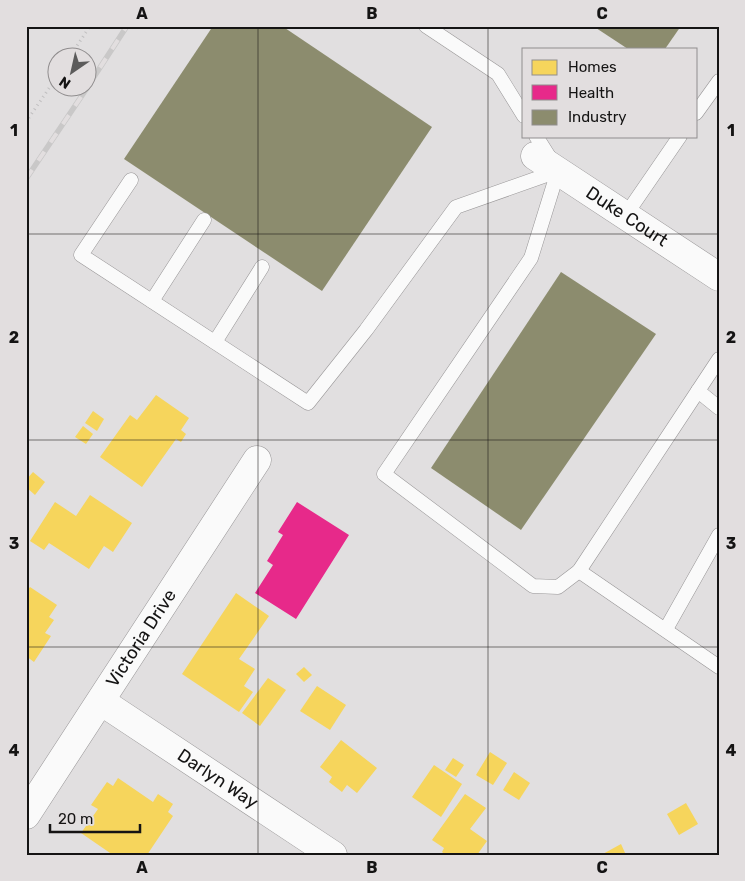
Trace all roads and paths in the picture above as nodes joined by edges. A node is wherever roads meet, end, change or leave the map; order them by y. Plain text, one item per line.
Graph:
1 (90, 26) edge
2 (426, 26) edge
3 (76, 48) edge
4 (719, 81) edge
5 (48, 90) edge
6 (698, 110) edge
7 (522, 113) edge
8 (26, 122) edge
9 (679, 138) edge
10 (536, 146) edge
11 (558, 171) junction
12 (132, 180) dead end
13 (625, 216) junction
14 (204, 220) dead end
15 (262, 267) dead end
16 (719, 277) edge
17 (152, 302) junction
18 (215, 342) junction
19 (719, 359) edge
20 (698, 391) junction
21 (719, 408) edge
22 (257, 460) dead end
23 (719, 535) edge
24 (579, 571) junction
25 (666, 629) junction
26 (719, 667) edge
27 (102, 702) junction
28 (26, 816) edge
29 (333, 855) edge

1 - 3 path
2 - 7 lane
4 - 6 lane
5 - 8 path
9 - 13 lane
10 - 11 street, Duke Court
11 - 13 street, Duke Court
11 - 18 lane
11 - 24 lane
12 - 17 lane
13 - 16 street, Duke Court
14 - 17 lane
15 - 18 lane
17 - 18 lane
19 - 20 lane
20 - 21 lane
20 - 24 lane
22 - 27 street, Victoria Drive
23 - 25 lane
24 - 25 lane
25 - 26 lane
27 - 28 street, Victoria Drive
27 - 29 street, Darlyn Way

